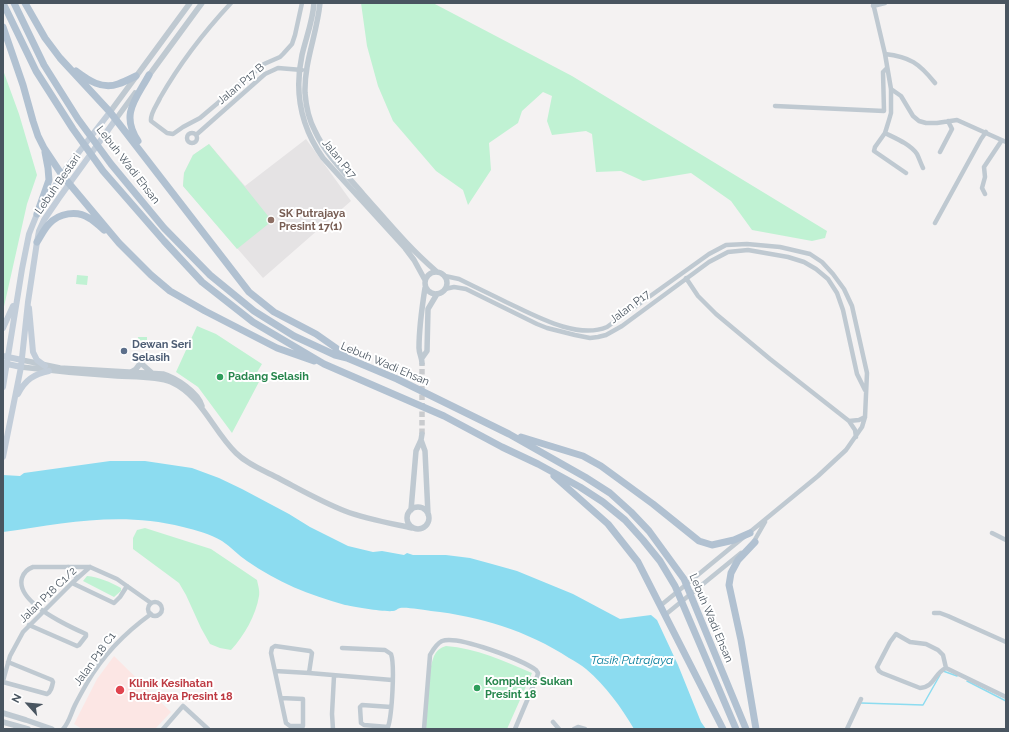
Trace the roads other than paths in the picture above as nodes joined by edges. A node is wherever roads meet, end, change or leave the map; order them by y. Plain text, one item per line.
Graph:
1 (3, 3) edge
2 (14, 3) edge
3 (25, 3) edge
4 (190, 3) edge
5 (202, 3) edge
6 (231, 3) edge
7 (302, 3) edge
8 (314, 3) edge
9 (320, 3) edge
10 (885, 3) edge
11 (873, 4) edge
12 (3, 26) edge
13 (884, 54) junction
14 (60, 58) junction
15 (887, 68) junction
16 (303, 70) junction
17 (150, 75) junction
18 (136, 76) junction
19 (936, 83) dead end
20 (235, 88) junction
21 (891, 89) junction
22 (241, 95) junction
23 (775, 106) dead end
24 (110, 112) junction
25 (116, 119) junction
26 (948, 121) junction
27 (187, 125) junction
28 (986, 132) junction
29 (191, 133) junction
30 (885, 133) junction
31 (196, 135) junction
32 (1004, 141) edge
33 (44, 148) junction
34 (940, 152) dead end
35 (923, 168) dead end
36 (906, 173) dead end
37 (62, 175) junction
38 (69, 184) junction
39 (984, 194) dead end
40 (174, 195) junction
41 (37, 214) junction
42 (935, 223) dead end
43 (37, 242) junction
44 (119, 243) junction
45 (726, 245) junction
46 (728, 252) junction
47 (436, 271) junction
48 (446, 276) junction
49 (686, 278) junction
50 (425, 280) junction
51 (426, 288) junction
52 (445, 289) junction
53 (437, 294) junction
54 (17, 298) junction
55 (28, 302) junction
56 (854, 316) junction
57 (846, 320) junction
58 (3, 328) edge
59 (347, 358) junction
60 (5, 360) edge
61 (22, 364) junction
62 (324, 364) junction
63 (47, 368) junction
64 (130, 372) junction
65 (152, 373) junction
66 (141, 375) junction
67 (3, 386) edge
68 (866, 392) junction
69 (13, 403) junction
70 (202, 408) junction
71 (865, 417) junction
72 (849, 421) junction
73 (509, 434) junction
74 (856, 437) junction
75 (3, 457) edge
76 (538, 464) junction
77 (409, 512) junction
78 (428, 514) junction
79 (767, 520) junction
80 (397, 524) junction
81 (412, 528) junction
82 (750, 533) junction
83 (992, 533) dead end
84 (1006, 540) edge
85 (755, 542) junction
86 (68, 567) junction
87 (90, 567) junction
88 (77, 578) junction
89 (72, 583) junction
90 (127, 586) junction
91 (151, 603) junction
92 (660, 606) junction
93 (43, 611) junction
94 (934, 613) dead end
95 (151, 614) junction
96 (665, 616) junction
97 (29, 625) junction
98 (1006, 642) edge
99 (342, 648) dead end
100 (8, 662) junction
101 (946, 668) junction
102 (275, 671) junction
103 (309, 673) junction
104 (334, 676) junction
105 (392, 680) junction
106 (3, 682) edge
107 (281, 698) junction
108 (1006, 698) edge
109 (861, 699) dead end
110 (391, 707) junction
111 (3, 713) edge
112 (3, 722) edge
113 (553, 722) dead end
114 (66, 728) edge
115 (28, 729) edge
116 (52, 729) edge
117 (163, 729) edge
118 (208, 729) edge
119 (333, 729) edge
120 (424, 729) edge
121 (515, 729) edge
122 (559, 729) edge
123 (574, 729) edge
124 (585, 729) edge
125 (722, 729) edge
126 (736, 729) edge
127 (746, 729) edge
128 (756, 729) edge
129 (847, 729) edge

1 - 62 main road, Lebuh Wadi Ehsan
2 - 59 main road, Lebuh Wadi Ehsan
3 - 14 main road
4 - 18 street, Lebuh Bestari
5 - 17 street, Lebuh Bestari
6 - 27 street
7 - 20 street
8 - 16 street, Jalan P17
9 - 16 street, Jalan P17
10 - 11 street
11 - 13 street
12 - 33 main road
13 - 15 street
13 - 19 street
14 - 18 main road
14 - 24 main road
15 - 21 street
15 - 23 street
16 - 22 street, Jalan P17 B
16 - 47 street, Jalan P17
16 - 50 street, Jalan P17
17 - 25 street, Lebuh Bestari
17 - 40 main road
18 - 24 street, Lebuh Bestari
20 - 22 street
20 - 27 street
21 - 26 street
21 - 30 street
22 - 31 street, Jalan P17 B
24 - 25 main road
24 - 37 main road, Lebuh Bestari
25 - 38 main road, Lebuh Bestari
25 - 40 main road
26 - 28 street
26 - 34 street
27 - 29 street
28 - 32 street
28 - 42 street
29 - 31 street
29 - 31 street
30 - 35 street
30 - 36 street
32 - 39 street
33 - 37 main road
33 - 41 main road
37 - 38 main road
37 - 41 main road, Lebuh Bestari
38 - 43 main road, Lebuh Bestari
38 - 44 main road
40 - 59 main road
41 - 54 main road, Lebuh Bestari
43 - 44 main road
43 - 55 main road, Lebuh Bestari
44 - 62 main road
45 - 46 street
45 - 48 street, Jalan P17
45 - 56 street, Jalan P17
46 - 49 street, Jalan P17
46 - 57 street, Jalan P17
47 - 48 street
47 - 50 street
48 - 52 street
49 - 52 street, Jalan P17
49 - 72 street
50 - 51 street
51 - 53 street
51 - 53 street
52 - 53 street
54 - 58 main road
54 - 60 main road, Lebuh Bestari
55 - 61 main road, Lebuh Bestari
55 - 63 main road
56 - 57 street
56 - 68 street, Jalan P17
57 - 68 street, Jalan P17
59 - 73 main road, Lebuh Wadi Ehsan
60 - 61 main road
60 - 67 main road, Lebuh Bestari
61 - 63 street
61 - 69 main road, Lebuh Bestari
62 - 76 main road, Lebuh Wadi Ehsan
63 - 64 street
63 - 66 street
63 - 69 main road
64 - 65 street
64 - 66 street
65 - 66 street
65 - 70 street
66 - 70 street
68 - 71 street, Jalan P17
69 - 75 main road, Lebuh Bestari
70 - 80 street
71 - 72 street
71 - 74 street, Jalan P17
72 - 74 street
73 - 82 main road
73 - 127 main road, Lebuh Wadi Ehsan
74 - 79 street, Jalan P17
76 - 92 main road
76 - 126 main road, Lebuh Wadi Ehsan
77 - 78 street
77 - 78 street
77 - 80 street
77 - 81 street
78 - 81 street
79 - 82 street, Jalan P17
79 - 85 street, Jalan P17
80 - 81 street
82 - 92 street, Jalan P17
83 - 84 street
85 - 96 street, Jalan P17
85 - 128 main road
86 - 87 street
86 - 88 street
86 - 93 street
87 - 88 street, Jalan P18 C1/2
87 - 90 street
88 - 89 street, Jalan P18 C1/2
89 - 90 street
89 - 93 street, Jalan P18 C1/2
90 - 91 street
91 - 95 street
91 - 95 street
92 - 96 main road
93 - 97 street, Jalan P18 C1/2
93 - 97 street
94 - 98 street
95 - 114 street, Jalan P18 C1
96 - 125 main road
97 - 100 street, Jalan P18 C1/2
99 - 105 street
100 - 106 street, Jalan P18 C1/2
100 - 106 street
101 - 101 street
101 - 108 street
102 - 103 street
102 - 103 street
102 - 107 street
103 - 104 street
104 - 105 street
104 - 119 street
105 - 110 street
107 - 107 street
109 - 129 street
110 - 110 street
111 - 116 street
112 - 115 street
113 - 122 street
117 - 118 street
120 - 121 street
123 - 124 street

